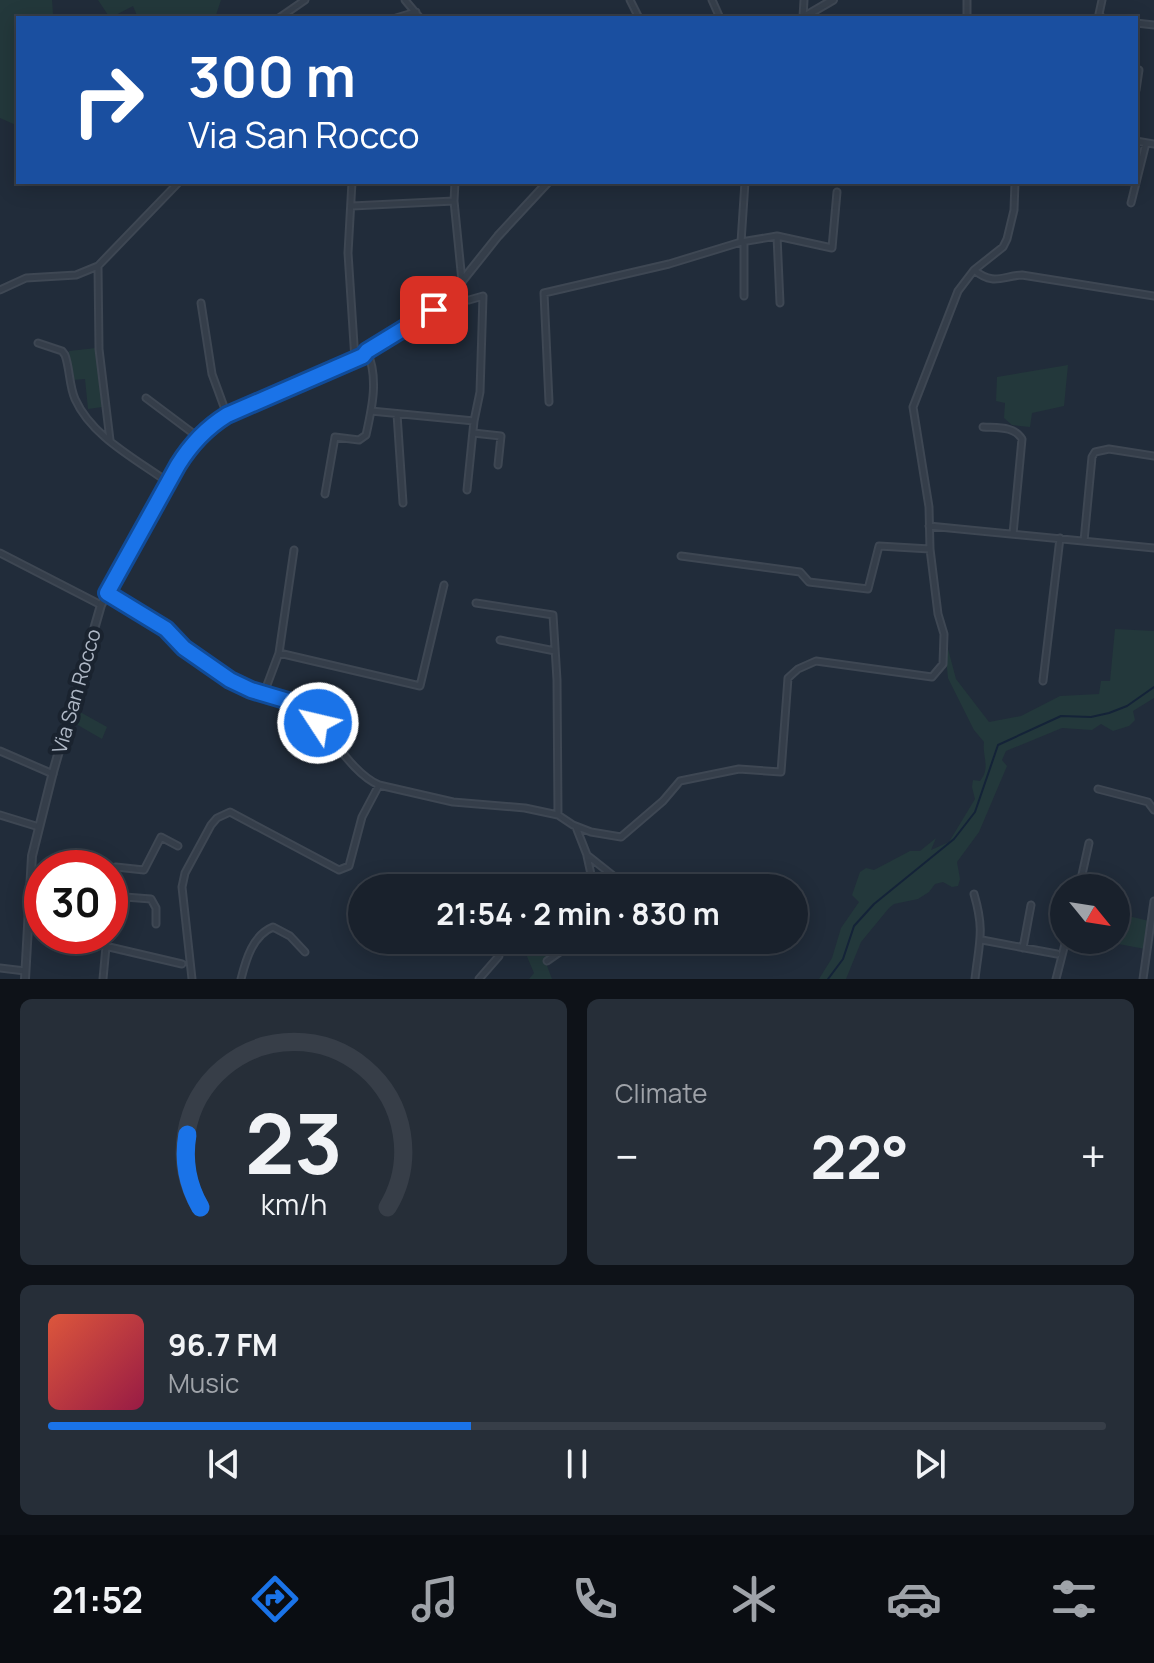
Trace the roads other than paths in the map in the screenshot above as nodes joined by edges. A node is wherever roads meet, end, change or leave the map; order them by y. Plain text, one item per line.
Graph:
1 (305, 0) edge
2 (405, 0) edge
3 (833, 0) edge
4 (418, 15) edge
5 (282, 16) edge
6 (806, 16) edge
7 (1139, 70) dead end
8 (1138, 77) edge
9 (1138, 141) edge
10 (1146, 143) junction
11 (1154, 144) edge
12 (1138, 175) edge
13 (177, 184) edge
14 (352, 184) edge
15 (455, 184) edge
16 (546, 184) edge
17 (745, 184) edge
18 (1015, 184) edge
19 (1136, 184) edge
20 (837, 192) dead end
21 (454, 201) junction
22 (1131, 203) dead end
23 (352, 206) junction
24 (777, 236) junction
25 (742, 242) junction
26 (98, 266) junction
27 (974, 270) junction
28 (462, 282) junction
29 (0, 289) edge
30 (744, 296) dead end
31 (1154, 296) edge
32 (447, 300) junction
33 (201, 303) dead end
34 (780, 303) dead end
35 (38, 343) dead end
36 (367, 351) junction
37 (355, 360) junction
38 (146, 398) dead end
39 (549, 402) dead end
40 (371, 411) junction
41 (397, 414) junction
42 (227, 415) junction
43 (474, 421) junction
44 (983, 427) dead end
45 (473, 433) junction
46 (198, 437) junction
47 (110, 440) junction
48 (1154, 456) edge
49 (498, 465) dead end
50 (169, 483) junction
51 (467, 490) dead end
52 (325, 494) dead end
53 (403, 503) dead end
54 (929, 526) junction
55 (1013, 534) junction
56 (1060, 538) junction
57 (1084, 541) junction
58 (1154, 548) edge
59 (930, 549) junction
60 (294, 550) dead end
61 (0, 553) edge
62 (681, 556) dead end
63 (444, 585) dead end
64 (107, 593) junction
65 (476, 603) dead end
66 (101, 605) junction
67 (500, 640) dead end
68 (555, 651) junction
69 (279, 653) junction
70 (1043, 681) dead end
71 (264, 693) junction
72 (0, 751) edge
73 (53, 774) junction
74 (379, 785) junction
75 (1098, 789) dead end
76 (1154, 810) edge
77 (0, 815) edge
78 (558, 815) junction
79 (576, 826) junction
80 (39, 827) junction
81 (1089, 843) dead end
82 (178, 846) dead end
83 (587, 855) junction
84 (128, 868) edge
85 (591, 874) edge
86 (611, 874) edge
87 (1082, 874) edge
88 (974, 894) dead end
89 (128, 897) edge
90 (1154, 901) edge
91 (1031, 905) dead end
92 (156, 924) dead end
93 (982, 940) junction
94 (1023, 948) junction
95 (128, 951) edge
96 (305, 952) dead end
97 (1050, 953) edge
98 (105, 954) edge
99 (557, 954) edge
100 (1062, 954) edge
101 (499, 956) dead end
102 (547, 961) dead end
103 (182, 964) dead end
104 (0, 968) edge
105 (25, 975) edge
106 (103, 979) edge
107 (192, 979) edge
108 (241, 979) edge
109 (479, 979) edge
110 (975, 979) edge
111 (1056, 979) edge
112 (1143, 979) edge

1 - 5 street
2 - 4 street
3 - 6 street
7 - 8 street
9 - 10 street
10 - 11 street
10 - 12 street
13 - 26 street
14 - 23 street
15 - 21 street
16 - 28 street, Via San Rocco
17 - 25 street
18 - 27 street
19 - 22 street
20 - 24 street
21 - 23 street
21 - 28 street
23 - 37 street
24 - 25 street
24 - 34 street
25 - 30 street
25 - 39 street
26 - 29 street
26 - 47 street
27 - 31 street
27 - 54 street
28 - 32 street, Via San Rocco
32 - 36 street, Via San Rocco
32 - 43 street
33 - 42 street
35 - 47 street
36 - 37 street, Via San Rocco
36 - 40 street
37 - 42 street, Via San Rocco
38 - 46 street
40 - 41 street
40 - 52 street
41 - 43 street
41 - 53 street
42 - 46 street, Via San Rocco
43 - 45 street
44 - 55 street
45 - 49 street
45 - 51 street
46 - 50 street, Via San Rocco
47 - 50 street
48 - 57 street
50 - 64 street, Via San Rocco
54 - 55 street
54 - 59 street
55 - 56 street
56 - 57 street
56 - 70 street
57 - 58 street
59 - 62 street
59 - 79 street
60 - 69 street
61 - 66 street
63 - 69 street
64 - 66 street, Via San Rocco
64 - 71 street
65 - 68 street
66 - 73 street, Via San Rocco
67 - 68 street
68 - 78 street
69 - 71 street
71 - 74 street
72 - 73 street
73 - 80 street, Via San Rocco
74 - 78 street
74 - 107 street
75 - 76 street
77 - 80 street
78 - 79 street
79 - 83 street
80 - 105 street, Via San Rocco
81 - 87 street
82 - 84 street
83 - 85 street
83 - 86 street
88 - 93 street
89 - 92 street
90 - 112 street
91 - 94 street
93 - 94 street
93 - 110 street
94 - 97 street
95 - 103 street
96 - 108 street
98 - 106 street
99 - 102 street
100 - 111 street
101 - 109 street
104 - 105 street

